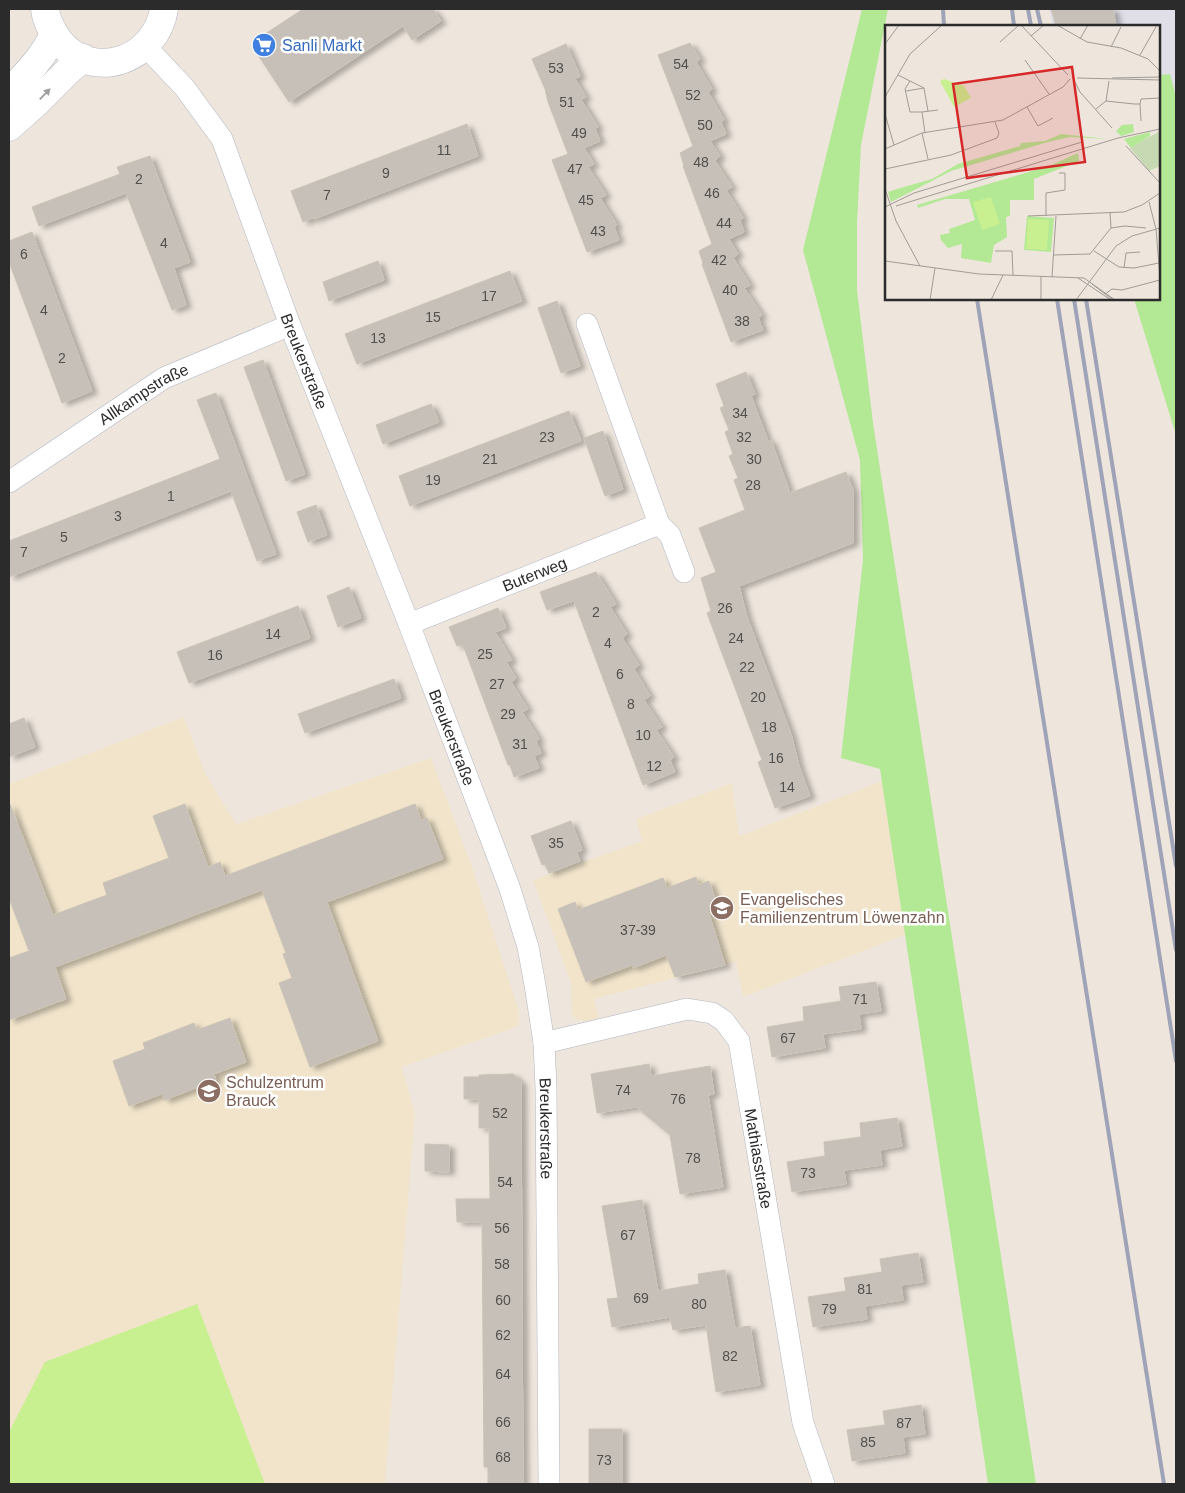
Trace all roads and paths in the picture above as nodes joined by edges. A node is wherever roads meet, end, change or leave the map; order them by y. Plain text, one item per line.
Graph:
1 (164, 9) edge
2 (49, 21) edge
3 (145, 46) junction
4 (83, 58) junction
5 (9, 93) edge
6 (9, 127) edge
7 (587, 324) dead end
8 (290, 325) junction
9 (9, 482) edge
10 (659, 524) junction
11 (684, 572) dead end
12 (409, 624) junction
13 (544, 1043) junction
14 (549, 1484) edge
15 (824, 1484) edge

1 - 3 main road
2 - 4 main road
2 - 5 main road
3 - 4 main road
3 - 8 street, Breukerstraße
6 -> 4 main road
7 - 10 street
8 - 9 street, Allkampstraße
8 - 12 street, Breukerstraße
10 - 11 street
10 - 12 street, Buterweg
12 - 13 street, Breukerstraße
13 - 14 street, Breukerstraße
13 - 15 street, Mathiasstraße

